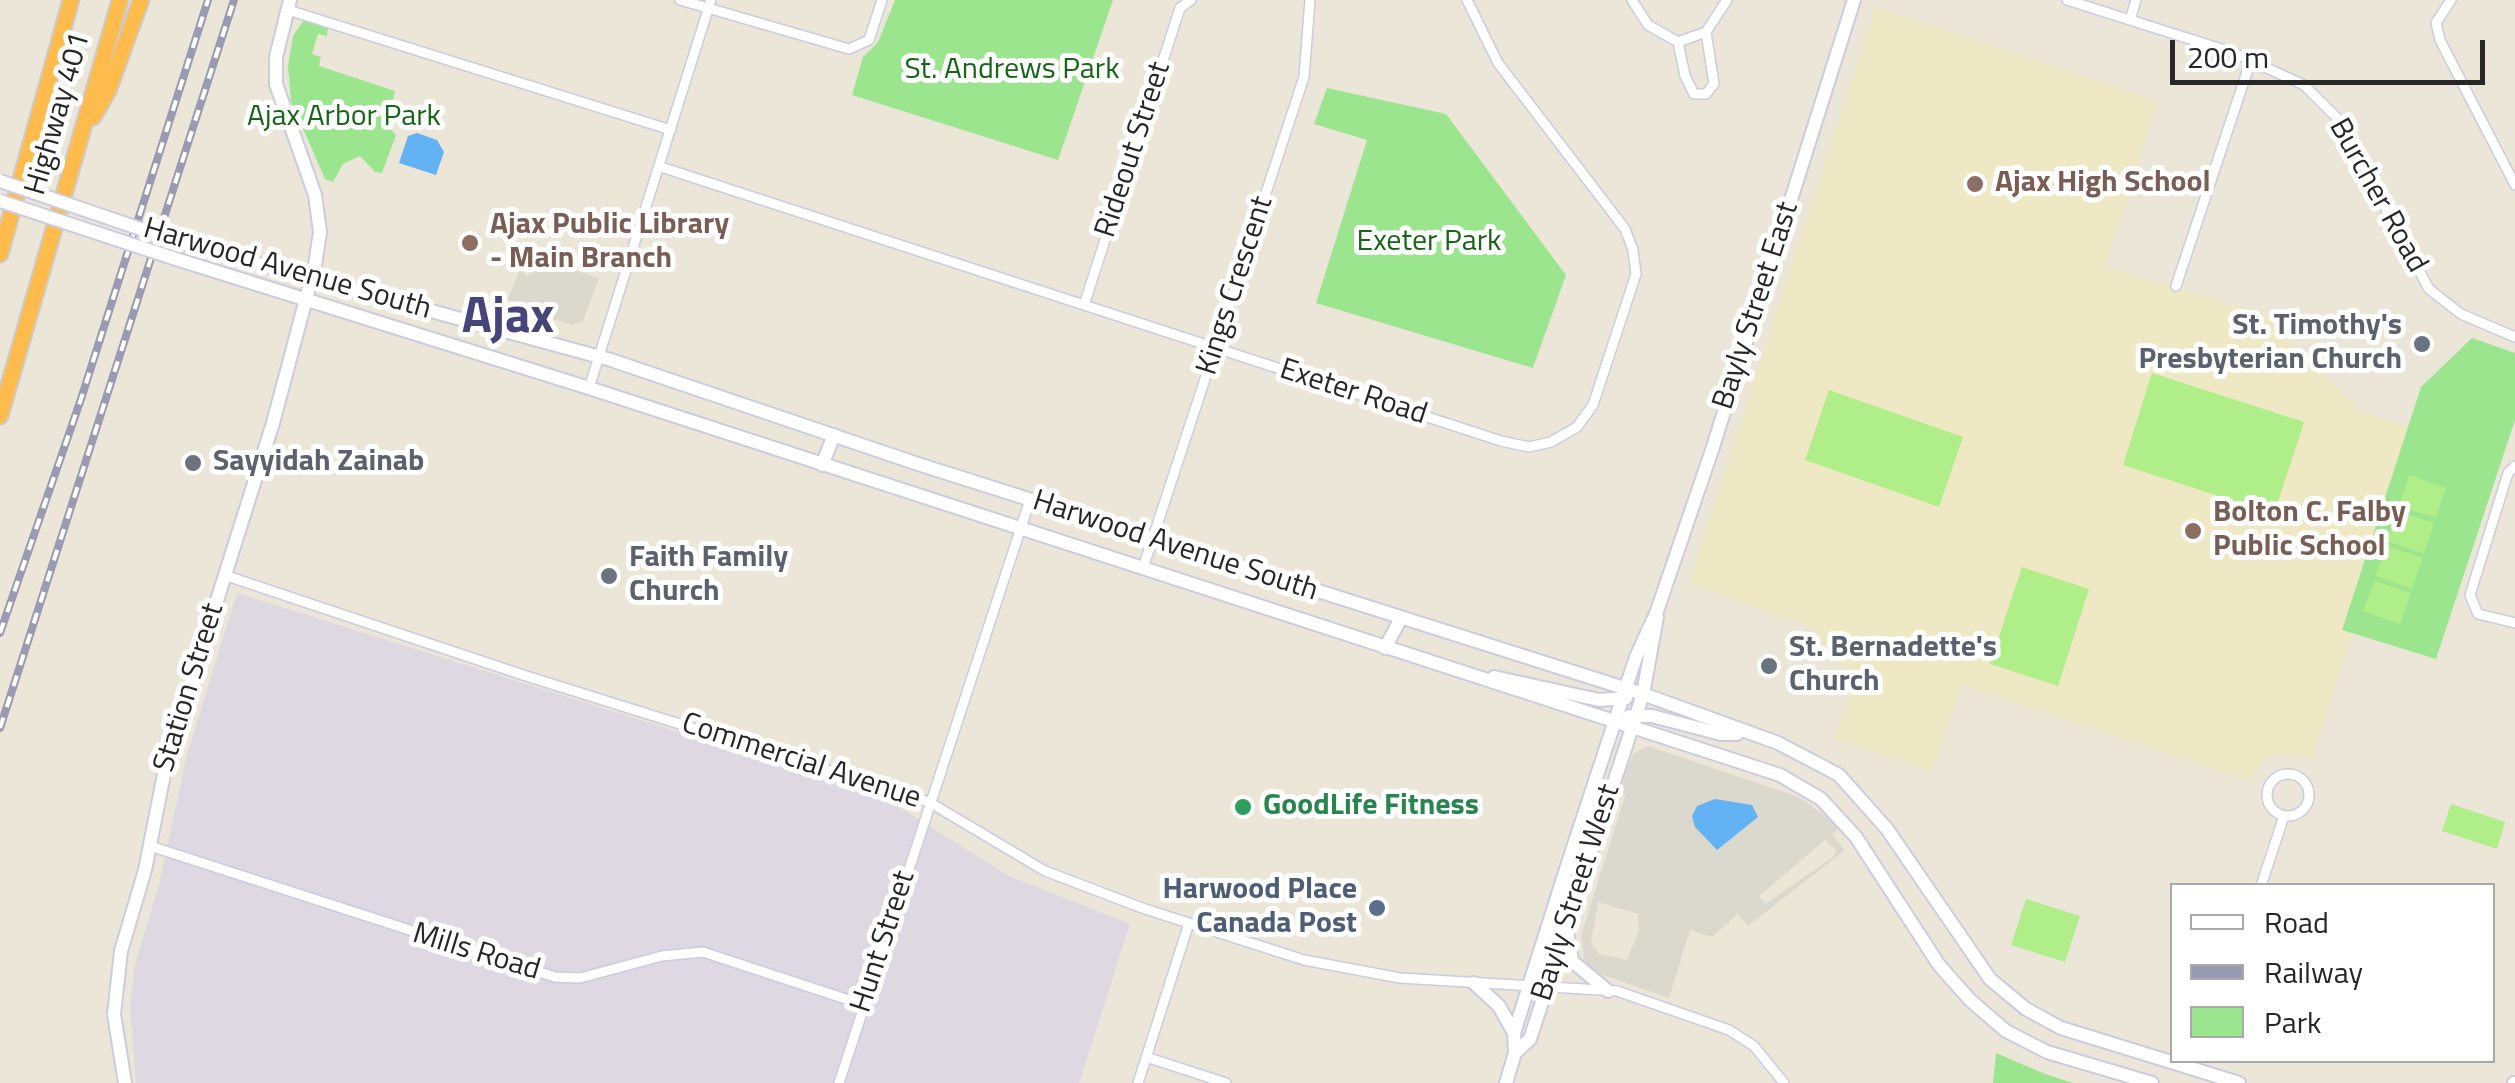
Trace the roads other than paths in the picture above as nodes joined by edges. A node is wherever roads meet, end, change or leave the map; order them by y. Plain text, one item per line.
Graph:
1 (72, 0) edge
2 (120, 0) edge
3 (140, 0) edge
4 (680, 0) edge
5 (882, 0) edge
6 (1191, 0) edge
7 (1310, 0) edge
8 (1467, 0) edge
9 (1632, 0) edge
10 (1727, 0) edge
11 (1854, 0) edge
12 (2067, 0) edge
13 (2136, 0) edge
14 (2450, 0) edge
15 (290, 3) edge
16 (709, 4) edge
17 (2130, 20) junction
18 (1706, 32) junction
19 (1678, 42) junction
20 (2251, 60) junction
21 (671, 130) junction
22 (81, 138) junction
23 (661, 168) junction
24 (0, 181) edge
25 (2515, 186) edge
26 (0, 201) edge
27 (0, 254) edge
28 (312, 280) junction
29 (2176, 286) dead end
30 (306, 300) junction
31 (1084, 305) junction
32 (2515, 337) edge
33 (1214, 349) junction
34 (599, 357) junction
35 (590, 388) junction
36 (0, 416) edge
37 (834, 435) junction
38 (822, 465) junction
39 (2515, 466) edge
40 (1030, 500) junction
41 (1019, 528) junction
42 (1152, 540) junction
43 (1143, 568) junction
44 (224, 575) junction
45 (1658, 611) junction
46 (1400, 620) junction
47 (2515, 623) edge
48 (1385, 648) junction
49 (1462, 671) junction
50 (1624, 694) junction
51 (1643, 694) junction
52 (1634, 722) junction
53 (1615, 724) junction
54 (1744, 734) junction
55 (930, 802) junction
56 (2284, 816) junction
57 (150, 846) junction
58 (2262, 883) edge
59 (1189, 923) junction
60 (1566, 928) junction
61 (1474, 983) junction
62 (1529, 988) junction
63 (1544, 988) junction
64 (1608, 990) junction
65 (864, 1005) junction
66 (1514, 1033) junction
67 (1515, 1053) junction
68 (1146, 1057) junction
69 (2170, 1062) edge
70 (2174, 1063) edge
71 (2200, 1071) edge
72 (126, 1083) edge
73 (839, 1083) edge
74 (1138, 1083) edge
75 (1226, 1083) edge
76 (1506, 1083) edge
77 (1784, 1083) edge
78 (2152, 1083) edge
79 (2239, 1083) edge

1 - 27 highway, Highway 401
2 - 22 highway, Highway 401
3 - 22 highway
4 - 16 street
5 - 16 street
6 - 31 street, Rideout Street
7 - 33 street, Kings Crescent
8 - 33 street, Exeter Road
9 - 19 street
10 - 18 street
11 - 45 main road, Bayly Street East
12 - 17 street, Burcher Road
13 - 17 street
14 - 25 street
15 - 21 street
15 - 28 main road, Station Street
16 - 21 street
17 - 20 street, Burcher Road
18 - 19 street
18 - 19 street
20 - 29 street
20 - 32 street, Burcher Road
21 - 23 street
22 - 36 highway, Highway 401
23 - 31 street, Exeter Road
23 - 34 street
24 - 28 main road, Harwood Avenue South, bridge
26 - 30 main road, Harwood Avenue South, bridge
28 - 30 main road, Station Street
28 - 34 main road, Harwood Avenue South
30 - 35 main road, Harwood Avenue South
30 - 44 main road, Station Street
31 - 33 street, Exeter Road
33 - 42 street, Kings Crescent
34 - 35 street
34 - 37 main road, Harwood Avenue South
35 - 38 main road, Harwood Avenue South
37 - 38 main road
37 - 40 main road, Harwood Avenue South
38 - 41 main road, Harwood Avenue South
39 - 47 street
40 - 41 street
40 - 42 main road, Harwood Avenue South
41 - 43 main road, Harwood Avenue South
41 - 55 street, Hunt Street
42 - 43 street, Kings Crescent
42 - 46 main road, Harwood Avenue South
43 - 48 main road, Harwood Avenue South
44 - 55 street, Commercial Avenue
44 - 57 main road, Station Street
45 - 50 main road, Bayly Street East
45 - 51 main road, Bayly Street East
46 - 48 main road
46 - 50 main road, Harwood Avenue South
48 - 49 main road, Harwood Avenue South
49 - 50 main road
49 - 53 main road, Harwood Avenue South
50 - 51 main road, Harwood Avenue South
50 - 53 main road, Bayly Street West
51 - 52 main road, Bayly Street West
51 - 54 main road, Harwood Avenue South
52 - 53 main road
52 - 54 main road
52 - 60 main road, Bayly Street West
52 - 78 main road
53 - 62 main road, Bayly Street West
54 - 69 main road, Harwood Avenue South
55 - 59 street, Commercial Avenue
55 - 65 street, Hunt Street
56 - 56 street
56 - 58 street
57 - 65 street, Mills Road
57 - 72 main road, Station Street
59 - 61 street, Commercial Avenue
59 - 68 street
60 - 63 main road, Bayly Street West
60 - 64 main road
61 - 62 street, Commercial Avenue
61 - 66 main road
62 - 63 street, Commercial Avenue
62 - 66 main road, Bayly Street West
63 - 64 street, Commercial Avenue
63 - 67 main road, Bayly Street West
64 - 77 street, Commercial Avenue
65 - 73 street, Hunt Street
66 - 67 main road, Bayly Street West
67 - 76 main road, Bayly Street West
68 - 74 street
68 - 75 street
70 - 71 main road, Harwood Avenue South
71 - 79 main road, Harwood Avenue South

